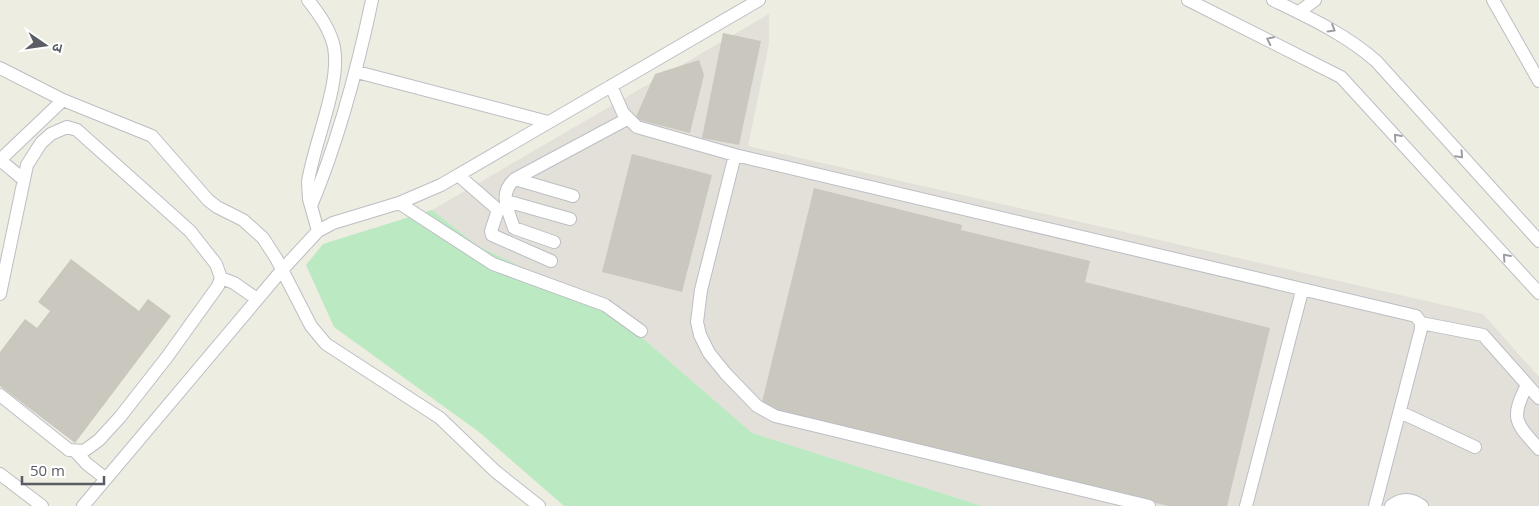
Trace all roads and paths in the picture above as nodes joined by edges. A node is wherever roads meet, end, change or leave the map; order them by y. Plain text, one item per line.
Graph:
1 (308, 0) edge
2 (372, 0) edge
3 (759, 0) edge
4 (1188, 0) edge
5 (1273, 0) edge
6 (1315, 0) edge
7 (1492, 0) edge
8 (1299, 12) junction
9 (0, 68) edge
10 (357, 72) junction
11 (1539, 81) edge
12 (611, 86) junction
13 (63, 100) junction
14 (627, 119) junction
15 (548, 122) junction
16 (735, 155) junction
17 (0, 160) edge
18 (458, 175) junction
19 (514, 179) junction
20 (24, 180) junction
21 (573, 196) dead end
22 (506, 201) junction
23 (399, 203) junction
24 (311, 206) junction
25 (570, 220) dead end
26 (318, 231) junction
27 (1539, 241) edge
28 (554, 242) dead end
29 (551, 261) dead end
30 (282, 270) junction
31 (221, 278) junction
32 (1302, 291) junction
33 (1539, 293) edge
34 (0, 294) edge
35 (257, 299) junction
36 (1421, 323) junction
37 (642, 331) dead end
38 (1528, 385) junction
39 (0, 395) edge
40 (1539, 398) edge
41 (1400, 412) junction
42 (1475, 447) dead end
43 (1539, 449) edge
44 (76, 452) junction
45 (0, 474) edge
46 (105, 478) junction
47 (42, 506) edge
48 (82, 506) edge
49 (539, 506) edge
50 (1149, 506) edge
51 (1246, 506) edge
52 (1375, 506) edge
53 (1391, 506) edge
54 (1422, 506) edge

1 - 24 street
2 - 10 street
3 - 12 street
33 -> 4 street
5 - 8 street
6 - 8 street
7 - 11 street
8 -> 27 street
9 - 13 street
10 - 15 street
10 - 24 street
12 - 14 street
12 - 15 street
13 - 17 street
13 - 30 street
14 - 16 street
14 - 19 street
15 - 18 street
16 - 32 street
16 - 50 street
17 - 20 street
18 - 23 street
18 - 29 street
19 - 21 street
19 - 22 street
20 - 31 street
20 - 34 street
22 - 25 street
22 - 28 street
23 - 26 street
23 - 37 street
24 - 26 street
26 - 30 street
30 - 35 street
30 - 49 street
31 - 35 street
31 - 44 street
32 - 36 street
32 - 51 street
35 - 46 street
36 - 38 street
36 - 41 street
38 - 40 street
38 - 43 street
39 - 44 street
41 - 42 street
41 - 52 street
44 - 46 street
45 - 47 street
46 - 48 street
53 - 54 street

